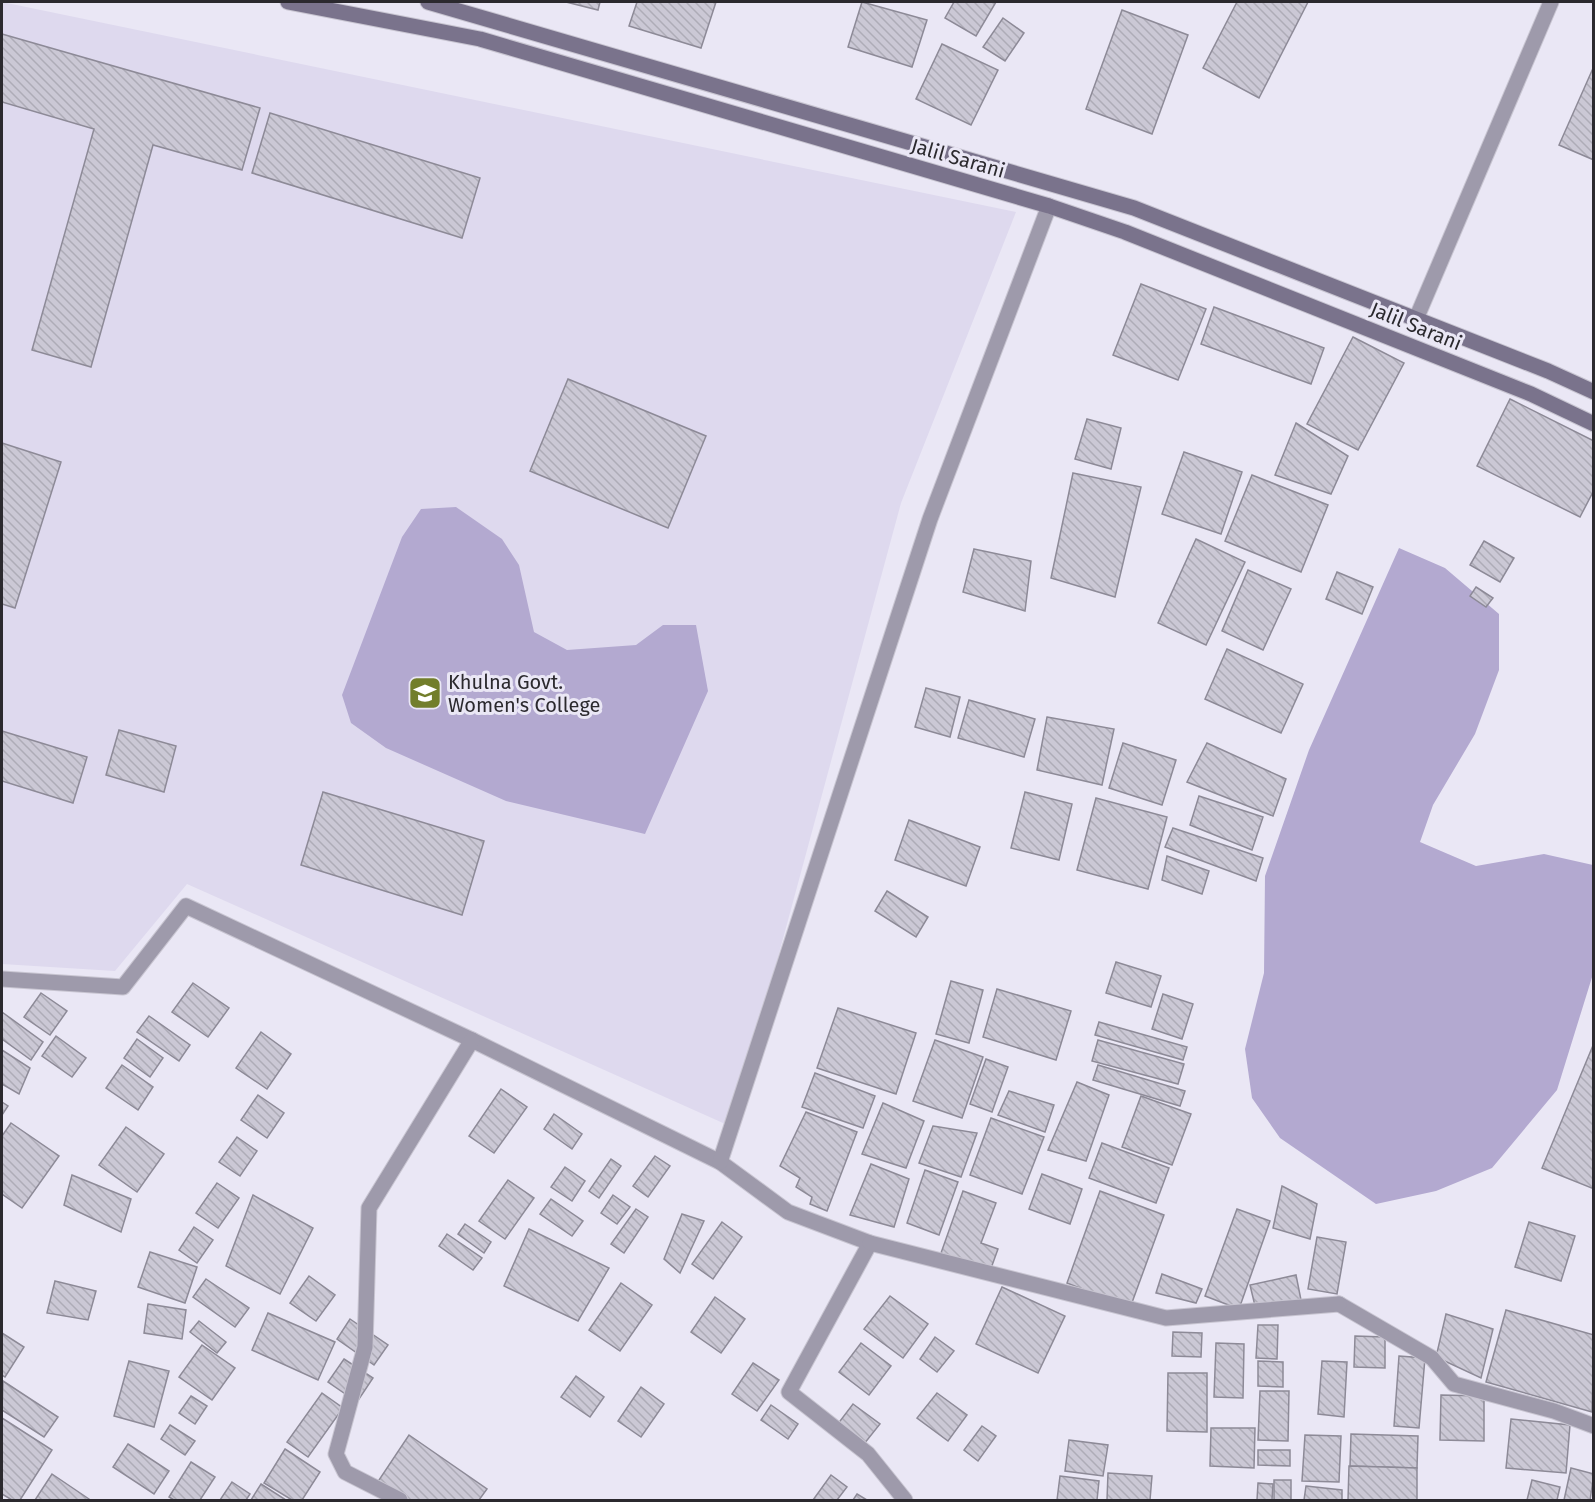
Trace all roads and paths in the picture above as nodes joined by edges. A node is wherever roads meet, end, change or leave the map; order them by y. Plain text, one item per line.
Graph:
1 (288, 2) edge
2 (428, 2) edge
3 (1551, 2) edge
4 (1049, 206) junction
5 (1416, 319) junction
6 (1593, 392) edge
7 (1593, 424) edge
8 (2, 979) edge
9 (472, 1040) junction
10 (720, 1162) junction
11 (870, 1243) junction
12 (1593, 1426) edge
13 (400, 1500) edge
14 (905, 1500) edge

1 - 4 main road, Jalil Sarani
2 - 5 main road, Jalil Sarani
3 - 5 street
4 - 7 main road, Jalil Sarani
4 - 10 street
5 - 6 main road, Jalil Sarani
8 - 9 street
9 - 10 street
9 - 13 street
10 - 11 street
11 - 12 street
11 - 14 street

